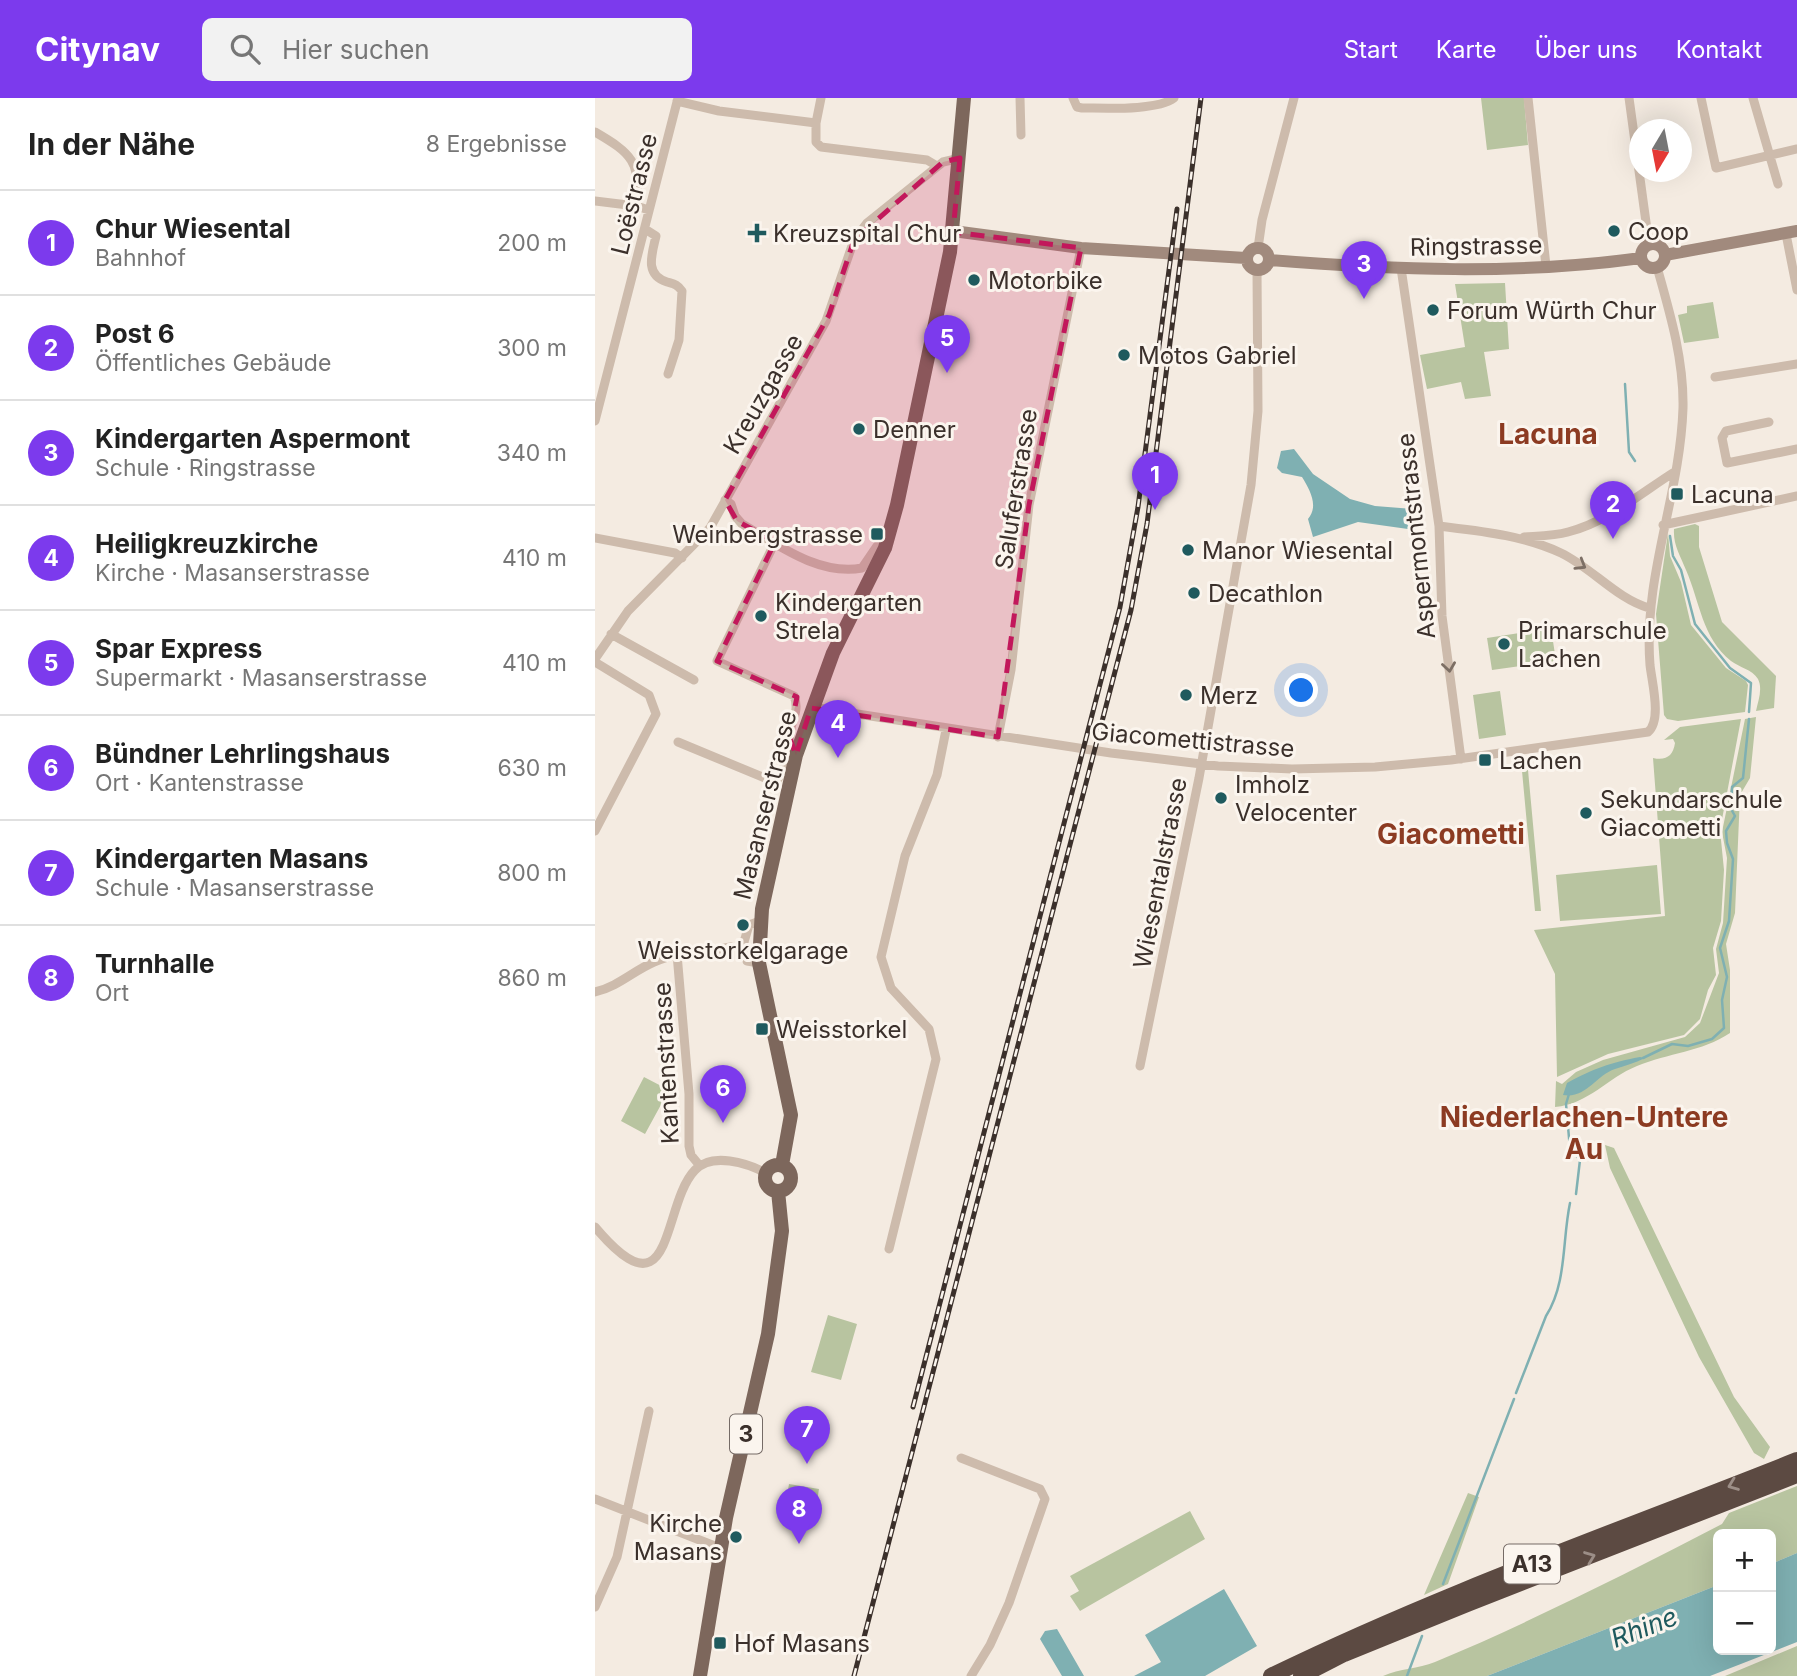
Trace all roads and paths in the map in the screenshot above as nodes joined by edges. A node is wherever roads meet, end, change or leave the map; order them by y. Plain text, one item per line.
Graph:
1 (821, 98) edge
2 (964, 98) edge
3 (1020, 98) edge
4 (1073, 98) edge
5 (1294, 98) edge
6 (1528, 98) edge
7 (1629, 98) edge
8 (1701, 98) edge
9 (1753, 98) edge
10 (1174, 99) edge
11 (678, 100) edge
12 (816, 123) junction
13 (595, 132) edge
14 (1021, 135) dead end
15 (1797, 149) edge
16 (1770, 156) junction
17 (960, 158) junction
18 (937, 166) junction
19 (1778, 184) dead end
20 (595, 201) edge
21 (636, 206) junction
22 (649, 210) junction
23 (645, 229) junction
24 (953, 231) junction
25 (1791, 232) edge
26 (1649, 244) junction
27 (1081, 248) junction
28 (1258, 248) junction
29 (1665, 255) junction
30 (1246, 258) junction
31 (1641, 258) junction
32 (1269, 260) junction
33 (1546, 266) junction
34 (1657, 267) junction
35 (1401, 268) junction
36 (1257, 271) junction
37 (1797, 290) edge
38 (1797, 364) edge
39 (668, 374) dead end
40 (1714, 377) dead end
41 (595, 421) edge
42 (1769, 422) dead end
43 (1797, 449) edge
44 (1676, 471) junction
45 (1797, 496) edge
46 (725, 500) junction
47 (1663, 525) junction
48 (1439, 526) junction
49 (1567, 533) junction
50 (1519, 537) junction
51 (595, 538) edge
52 (775, 542) junction
53 (885, 548) junction
54 (1562, 553) junction
55 (682, 558) junction
56 (1649, 608) junction
57 (611, 634) junction
58 (595, 661) edge
59 (694, 680) dead end
60 (812, 707) junction
61 (946, 730) junction
62 (998, 737) junction
63 (678, 742) dead end
64 (1461, 759) junction
65 (794, 760) junction
66 (1201, 764) junction
67 (595, 831) edge
68 (730, 947) dead end
69 (677, 954) junction
70 (595, 992) edge
71 (1140, 1066) dead end
72 (782, 1165) junction
73 (700, 1166) junction
74 (766, 1173) junction
75 (778, 1191) junction
76 (595, 1227) edge
77 (890, 1250) dead end
78 (649, 1411) dead end
79 (961, 1458) dead end
80 (1797, 1460) edge
81 (1797, 1475) edge
82 (595, 1499) edge
83 (628, 1512) junction
84 (720, 1548) junction
85 (595, 1607) edge
86 (700, 1676) edge
87 (971, 1676) edge
88 (1271, 1676) edge
89 (1301, 1676) edge

1 - 12 street
2 - 17 main road, Masanserstrasse / 3
3 - 14 street
4 - 10 street
5 - 28 street
6 - 33 street
7 - 26 street
8 - 16 street
9 - 16 street
11 - 12 street
11 - 22 street, Loëstrasse
12 - 18 street
13 - 21 street
15 - 16 street
16 - 19 street
17 - 18 street, Kreuzgasse
17 - 24 main road, Masanserstrasse / 3
18 - 46 street, Kreuzgasse
20 - 21 street
21 - 22 street
22 - 23 street, Loëstrasse
23 - 39 street
23 - 41 street, Loëstrasse
24 - 27 main road
24 - 53 main road, Masanserstrasse / 3
25 - 29 main road
25 - 37 street
26 - 29 main road
26 - 31 main road
27 - 30 main road
27 - 62 street, Saluferstrasse
28 - 30 main road
28 - 32 main road
29 - 34 main road
30 - 36 main road
31 - 33 main road, Ringstrasse
31 - 34 main road
32 - 35 main road, Ringstrasse
32 - 36 main road
33 - 35 main road, Ringstrasse
34 - 44 street
35 - 48 street, Aspermontstrasse
36 - 66 street, Wiesentalstrasse
38 - 40 street
42 - 43 street
44 - 47 street
44 - 49 street
45 - 47 street
46 - 52 street
46 - 55 street, Kreuzgasse
47 - 56 street
48 - 50 street
48 -> 64 street, Aspermontstrasse
49 - 50 street
49 - 54 street
50 - 54 street
51 - 55 street
52 - 53 street
52 - 65 street
53 - 60 main road, Masanserstrasse / 3
54 -> 56 street
55 - 57 street, Kreuzgasse
56 - 64 street, Giacomettistrasse
57 - 58 street, Kreuzgasse
57 - 59 street
58 - 67 street
60 - 61 street, Giacomettistrasse
60 - 65 main road, Masanserstrasse / 3
61 - 62 street, Giacomettistrasse
61 - 77 street
62 - 66 street, Giacomettistrasse
63 - 65 street
64 - 66 street, Giacomettistrasse
65 - 72 main road, Masanserstrasse / 3
66 - 71 street, Wiesentalstrasse
68 - 69 street
69 - 70 street
69 - 73 street, Kantenstrasse
72 - 74 main road
72 - 75 main road, 3
73 - 74 street
73 - 76 street
74 - 75 main road, 3
75 - 84 main road, 3
78 - 83 street
79 - 87 street
80 -> 88 highway, A13
89 -> 81 highway, A13
82 - 83 street
83 - 84 street
83 - 85 street
84 - 86 main road, 3

